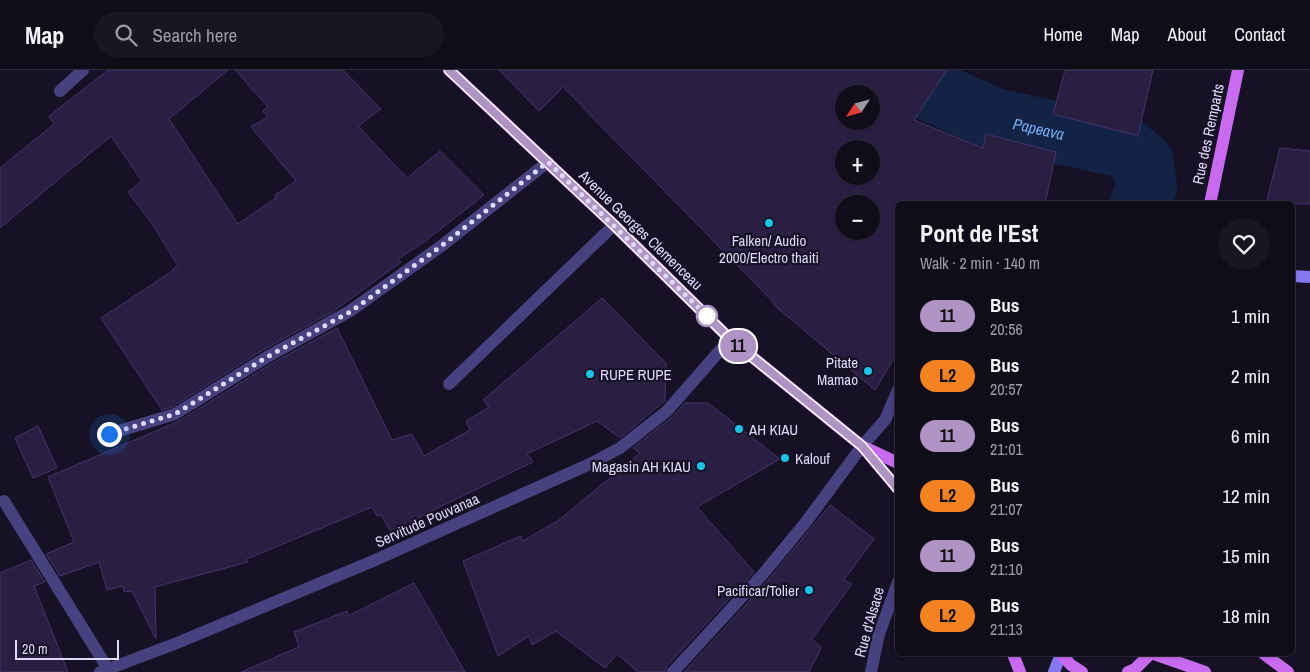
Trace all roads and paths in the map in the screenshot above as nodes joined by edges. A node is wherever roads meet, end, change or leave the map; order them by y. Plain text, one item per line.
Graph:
1 (83, 70) edge
2 (449, 70) edge
3 (1238, 70) edge
4 (60, 91) dead end
5 (548, 162) junction
6 (1211, 201) edge
7 (614, 225) junction
8 (1295, 276) edge
9 (1310, 277) edge
10 (730, 339) junction
11 (449, 384) dead end
12 (895, 397) edge
13 (109, 434) dead end
14 (862, 446) junction
15 (895, 462) edge
16 (895, 485) edge
17 (4, 501) dead end
18 (895, 591) edge
19 (1014, 656) edge
20 (1060, 656) edge
21 (1063, 656) edge
22 (1148, 656) edge
23 (1160, 656) edge
24 (1267, 656) edge
25 (104, 670) edge
26 (673, 672) edge
27 (871, 672) edge
28 (1020, 672) edge
29 (1054, 672) edge
30 (1082, 672) edge
31 (1128, 672) edge
32 (1205, 672) edge
33 (1288, 672) edge

1 - 4 street
2 - 5 main road, Avenue Georges Clemenceau
3 - 6 main road, Rue des Remparts
5 - 7 main road, Avenue Georges Clemenceau
5 - 13 street
7 - 10 main road, Avenue Georges Clemenceau
7 - 11 street
8 - 9 main road
10 - 14 main road, Avenue Georges Clemenceau
10 - 25 street, Servitude Pouvanaa
12 - 14 street
14 - 15 main road
14 - 16 main road
14 - 26 street
17 - 25 street
18 - 27 street, Rue d'Alsace
19 - 28 main road
20 - 29 main road
21 - 30 main road
22 - 31 main road
23 - 32 main road
24 - 33 main road

